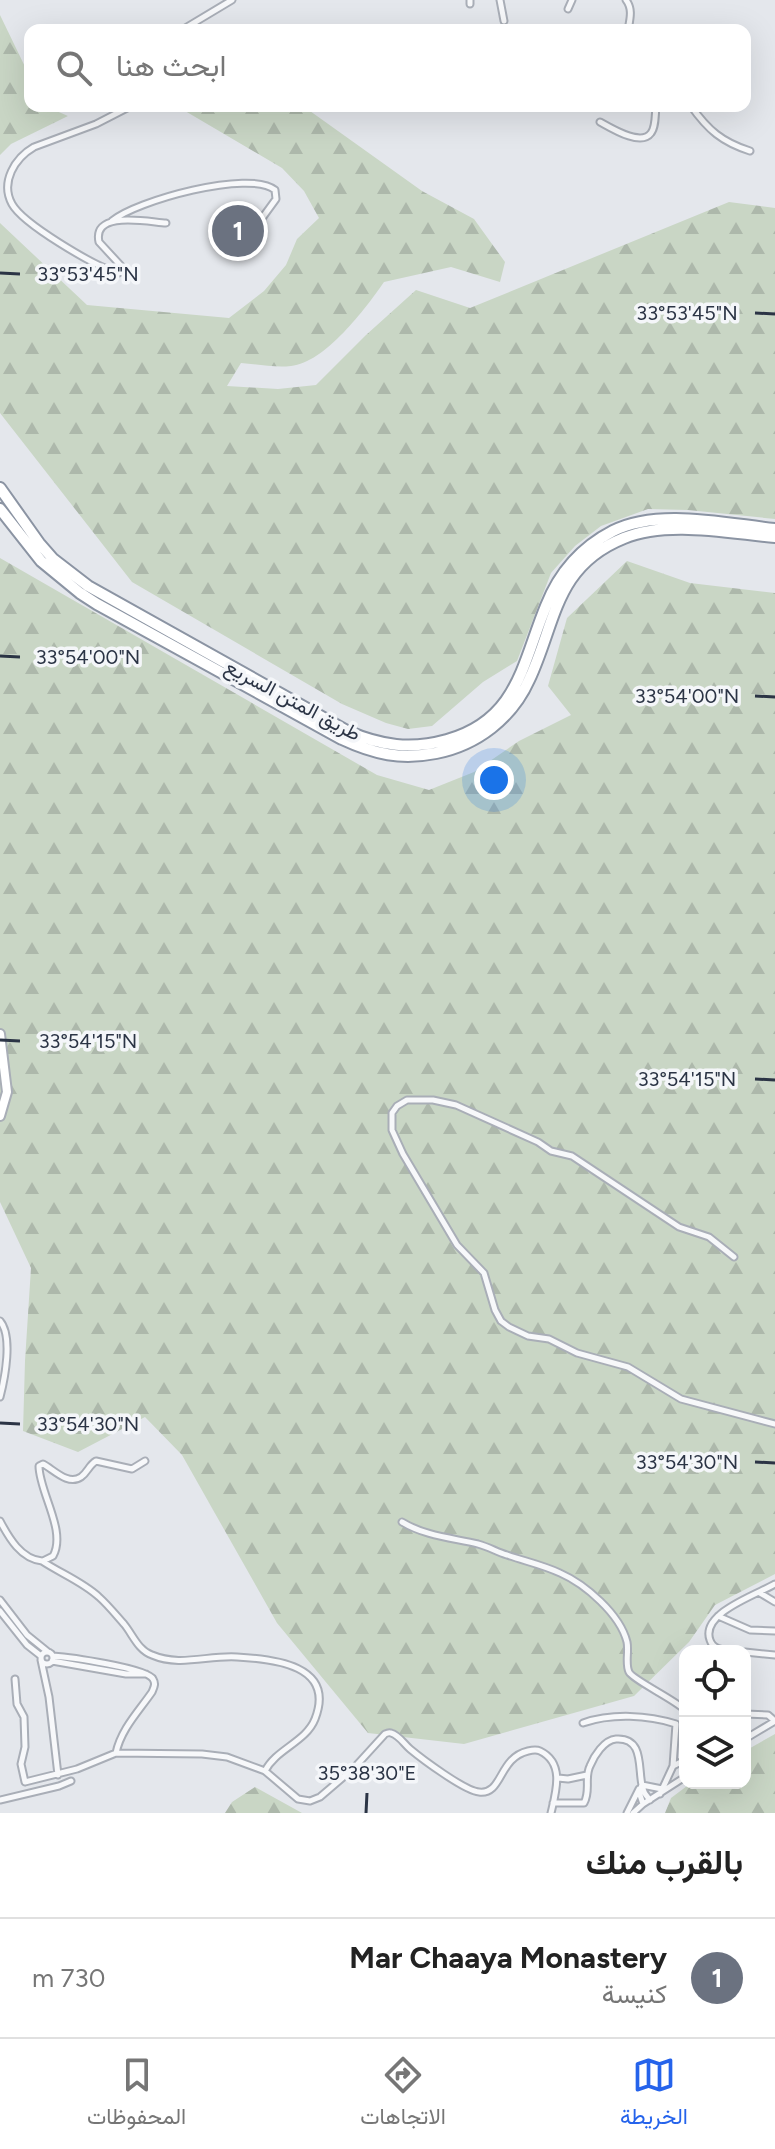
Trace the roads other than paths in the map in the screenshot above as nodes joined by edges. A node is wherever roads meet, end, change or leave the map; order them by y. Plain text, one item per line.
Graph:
1 (232, 0) edge
2 (500, 0) edge
3 (572, 0) edge
4 (626, 0) edge
5 (568, 9) dead end
6 (504, 21) dead end
7 (192, 24) edge
8 (629, 24) edge
9 (119, 112) edge
10 (655, 112) edge
11 (696, 112) edge
12 (600, 122) dead end
13 (750, 151) dead end
14 (111, 221) junction
15 (166, 223) dead end
16 (252, 232) dead end
17 (0, 488) edge
18 (0, 509) edge
19 (775, 529) edge
20 (775, 537) edge
21 (0, 1034) edge
22 (0, 1116) edge
23 (734, 1257) dead end
24 (0, 1321) edge
25 (0, 1397) edge
26 (775, 1424) edge
27 (145, 1461) dead end
28 (0, 1521) edge
29 (402, 1522) dead end
30 (42, 1561) junction
31 (775, 1584) edge
32 (760, 1593) junction
33 (0, 1600) edge
34 (775, 1602) edge
35 (0, 1611) edge
36 (718, 1616) junction
37 (775, 1631) edge
38 (714, 1645) edge
39 (751, 1653) edge
40 (775, 1655) edge
41 (41, 1658) junction
42 (50, 1658) junction
43 (45, 1677) junction
44 (15, 1679) dead end
45 (679, 1705) edge
46 (751, 1714) edge
47 (775, 1721) edge
48 (583, 1723) dead end
49 (751, 1735) edge
50 (116, 1753) junction
51 (679, 1763) edge
52 (673, 1766) junction
53 (265, 1771) junction
54 (58, 1775) junction
55 (587, 1775) junction
56 (558, 1778) junction
57 (679, 1780) edge
58 (71, 1781) dead end
59 (640, 1786) junction
60 (661, 1791) junction
61 (0, 1800) edge
62 (650, 1800) junction
63 (553, 1803) junction
64 (643, 1804) junction
65 (551, 1813) edge
66 (630, 1813) edge

1 - 7 street
2 - 6 street
3 - 5 street
4 - 8 street
9 - 14 street
10 - 12 street
11 - 13 street
14 - 15 street
14 - 16 street
17 - 19 highway, طريق المتن السريع
18 - 20 highway, طريق المتن السريع
21 - 22 main road
23 - 26 street
24 - 25 street
27 - 30 street
28 - 30 street
29 - 45 street
30 - 53 street
31 - 32 street
32 - 34 street
32 - 36 street
33 - 42 street
35 - 41 street
36 - 37 street
36 - 38 street
39 - 40 street
41 - 42 street
41 - 42 street
41 - 43 street
42 - 43 street
42 - 50 street
43 - 54 street
44 - 54 street
46 - 47 street
47 - 49 street
48 - 52 street
50 - 53 street
50 - 54 street
51 - 52 street
52 - 60 street
53 - 56 street
55 - 56 street
55 - 59 street
55 - 63 street
56 - 63 street
57 - 60 street
58 - 61 street
59 - 60 street
59 - 62 street
59 - 64 street
59 - 66 street
60 - 62 street
62 - 64 street
63 - 65 street
64 - 66 street

